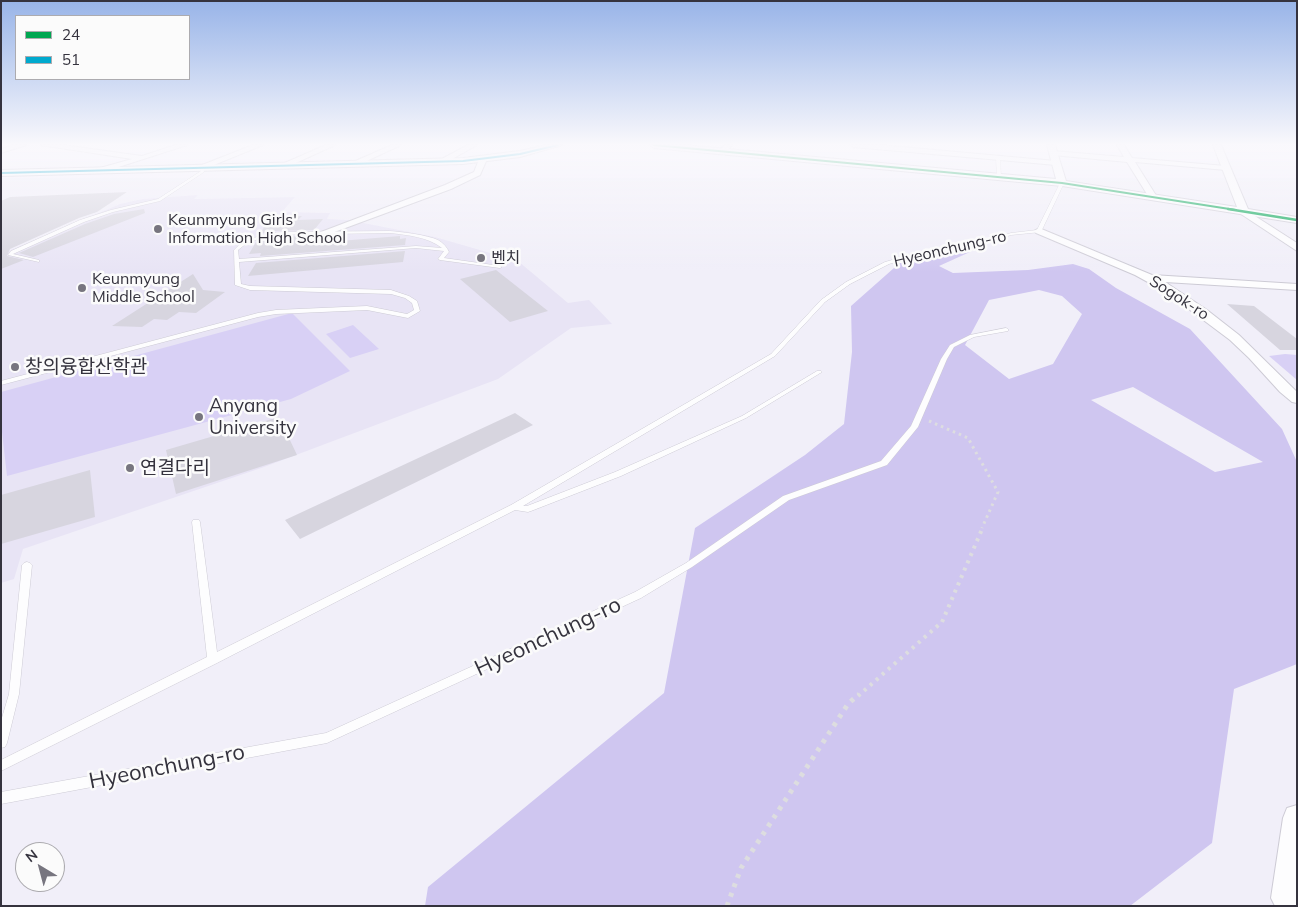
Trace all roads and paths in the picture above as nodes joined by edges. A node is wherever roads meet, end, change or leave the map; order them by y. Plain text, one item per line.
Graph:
1 (178, 187) edge
2 (443, 187) edge
3 (1060, 187) edge
4 (1090, 187) edge
5 (1147, 187) edge
6 (1234, 187) edge
7 (1153, 197) junction
8 (1244, 212) junction
9 (1297, 220) edge
10 (1038, 231) junction
11 (326, 232) junction
12 (1297, 248) edge
13 (446, 250) junction
14 (37, 261) dead end
15 (236, 261) junction
16 (500, 267) dead end
17 (1152, 278) junction
18 (1297, 287) edge
19 (1006, 330) dead end
20 (819, 372) dead end
21 (1, 383) edge
22 (1297, 399) edge
23 (919, 416) junction
24 (514, 507) junction
25 (196, 522) dead end
26 (26, 565) dead end
27 (213, 660) junction
28 (1, 743) edge
29 (1, 766) edge
30 (1, 798) edge
31 (1297, 818) edge
32 (1286, 898) dead end
33 (727, 906) edge

1 - 14 lane
2 - 11 street
3 - 10 lane
4 - 7 street
5 - 7 street
6 - 8 street
7 - 8 street
8 - 9 street
8 - 12 street
10 - 17 street, Sogok-ro
10 - 24 lane, Hyeonchung-ro
11 - 13 lane
11 - 15 lane
13 - 15 lane
13 - 16 lane
15 - 21 lane
17 - 18 street
17 - 22 street, Sogok-ro
19 - 23 lane, Hyeonchung-ro
20 - 24 lane, Hyeonchung-ro
23 - 30 lane, Hyeonchung-ro
23 - 33 path
24 - 27 lane, Hyeonchung-ro
25 - 27 lane
26 - 28 lane
27 - 29 lane, Hyeonchung-ro
31 - 32 street

